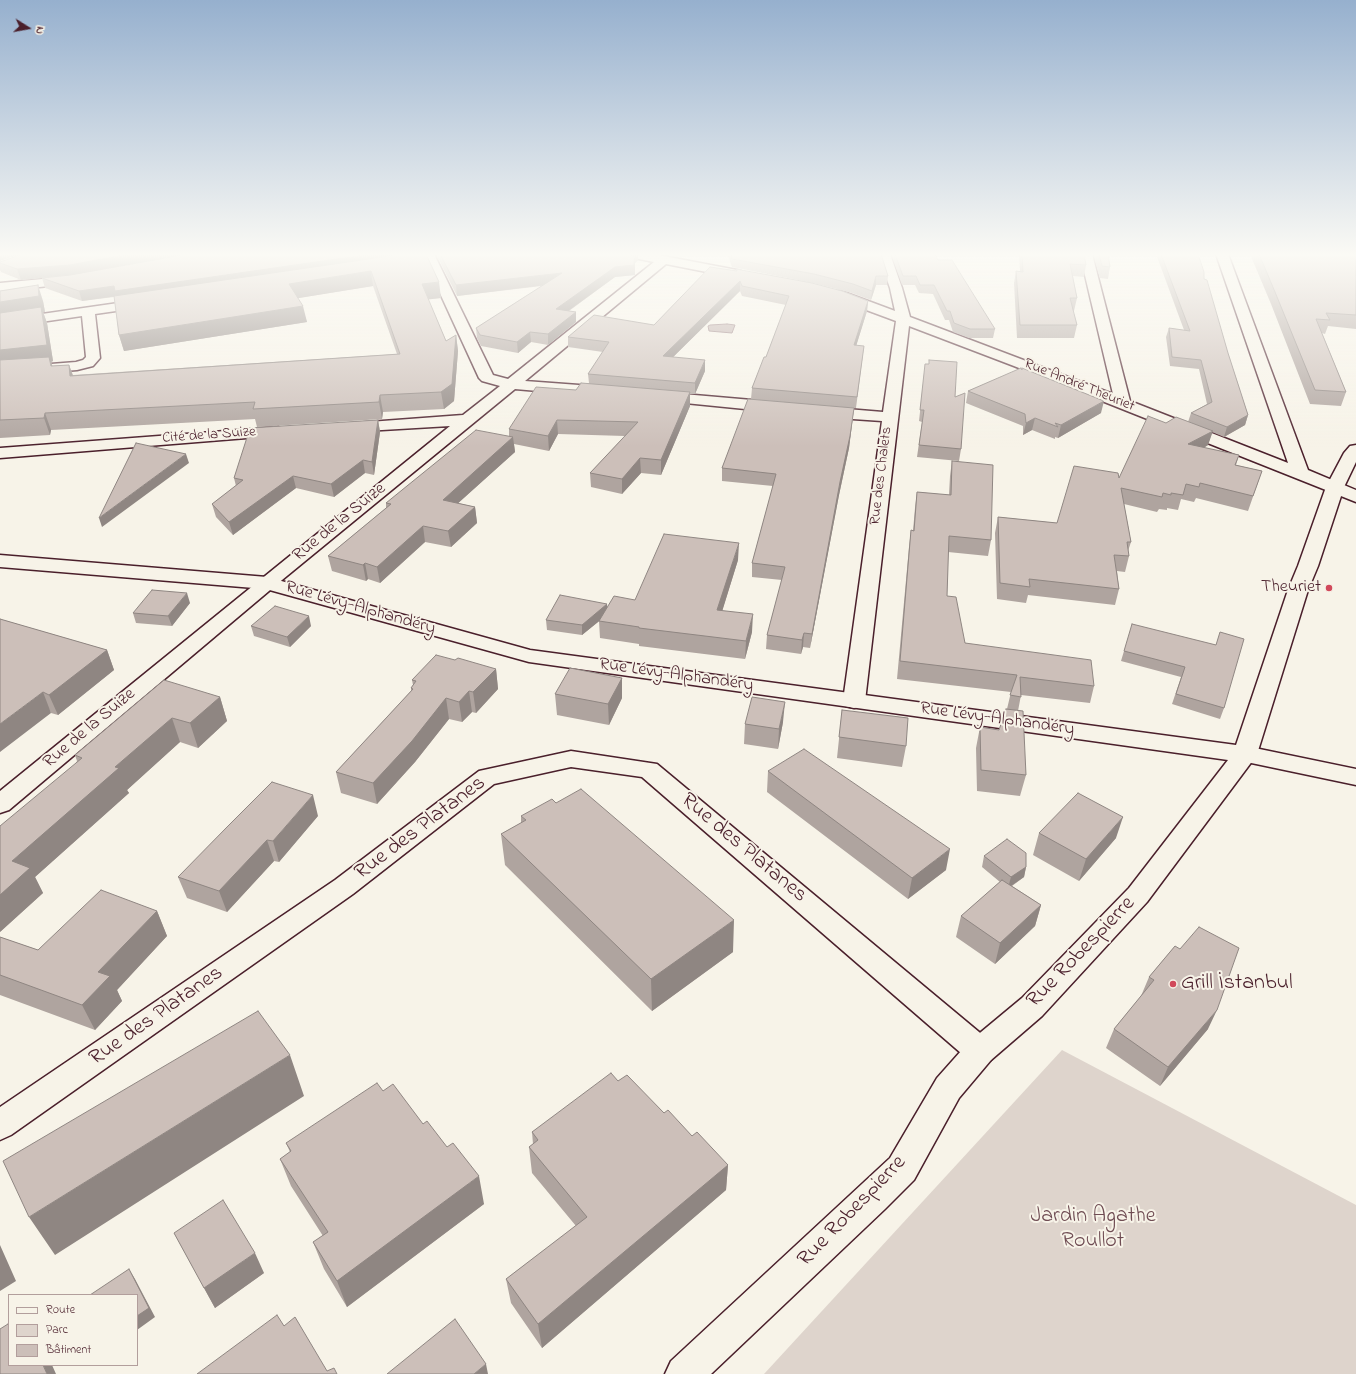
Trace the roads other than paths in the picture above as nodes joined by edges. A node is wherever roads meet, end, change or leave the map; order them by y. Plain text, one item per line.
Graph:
1 (43, 318) edge
2 (89, 318) edge
3 (457, 318) edge
4 (592, 318) edge
5 (903, 318) joint
6 (1102, 318) edge
7 (1245, 318) edge
8 (0, 324) edge
9 (0, 372) edge
10 (511, 384) junction
11 (622, 394) edge
12 (645, 396) edge
13 (1123, 404) junction
14 (787, 408) edge
15 (811, 410) edge
16 (890, 417) junction
17 (467, 420) junction
18 (333, 428) edge
19 (293, 431) edge
20 (1356, 450) edge
21 (0, 453) edge
22 (1300, 473) junction
23 (1335, 487) junction
24 (1356, 497) edge
25 (0, 561) edge
26 (267, 583) junction
27 (854, 701) junction
28 (1245, 754) junction
29 (1356, 777) edge
30 (0, 804) edge
31 (980, 1051) junction
32 (1, 1124) edge
33 (684, 1374) edge

1 - 8 street
2 - 9 street
3 - 10 street
4 - 10 street, Rue de la Suize
5 - 13 street, Rue André Theuriet
5 - 16 street, Rue des Chalets
6 - 13 street
7 - 22 street
10 - 11 street
10 - 17 street, Rue de la Suize
12 - 14 street
13 - 22 street, Rue André Theuriet
15 - 16 street
16 - 27 street, Rue des Chalets
17 - 18 street
17 - 26 street, Rue de la Suize
19 - 21 street, Cité de la Suize
20 - 23 street, Rue Robespierre
22 - 23 street, Rue André Theuriet
23 - 24 street, Rue André Theuriet
23 - 28 street, Rue Robespierre
25 - 26 street, Rue Lévy-Alphandéry
26 - 27 street, Rue Lévy-Alphandéry
26 - 30 street, Rue de la Suize
27 - 28 street, Rue Lévy-Alphandéry
28 - 29 street, Rue Lévy-Alphandéry
28 - 31 street, Rue Robespierre
31 - 32 street, Rue des Platanes
31 - 33 street, Rue Robespierre

